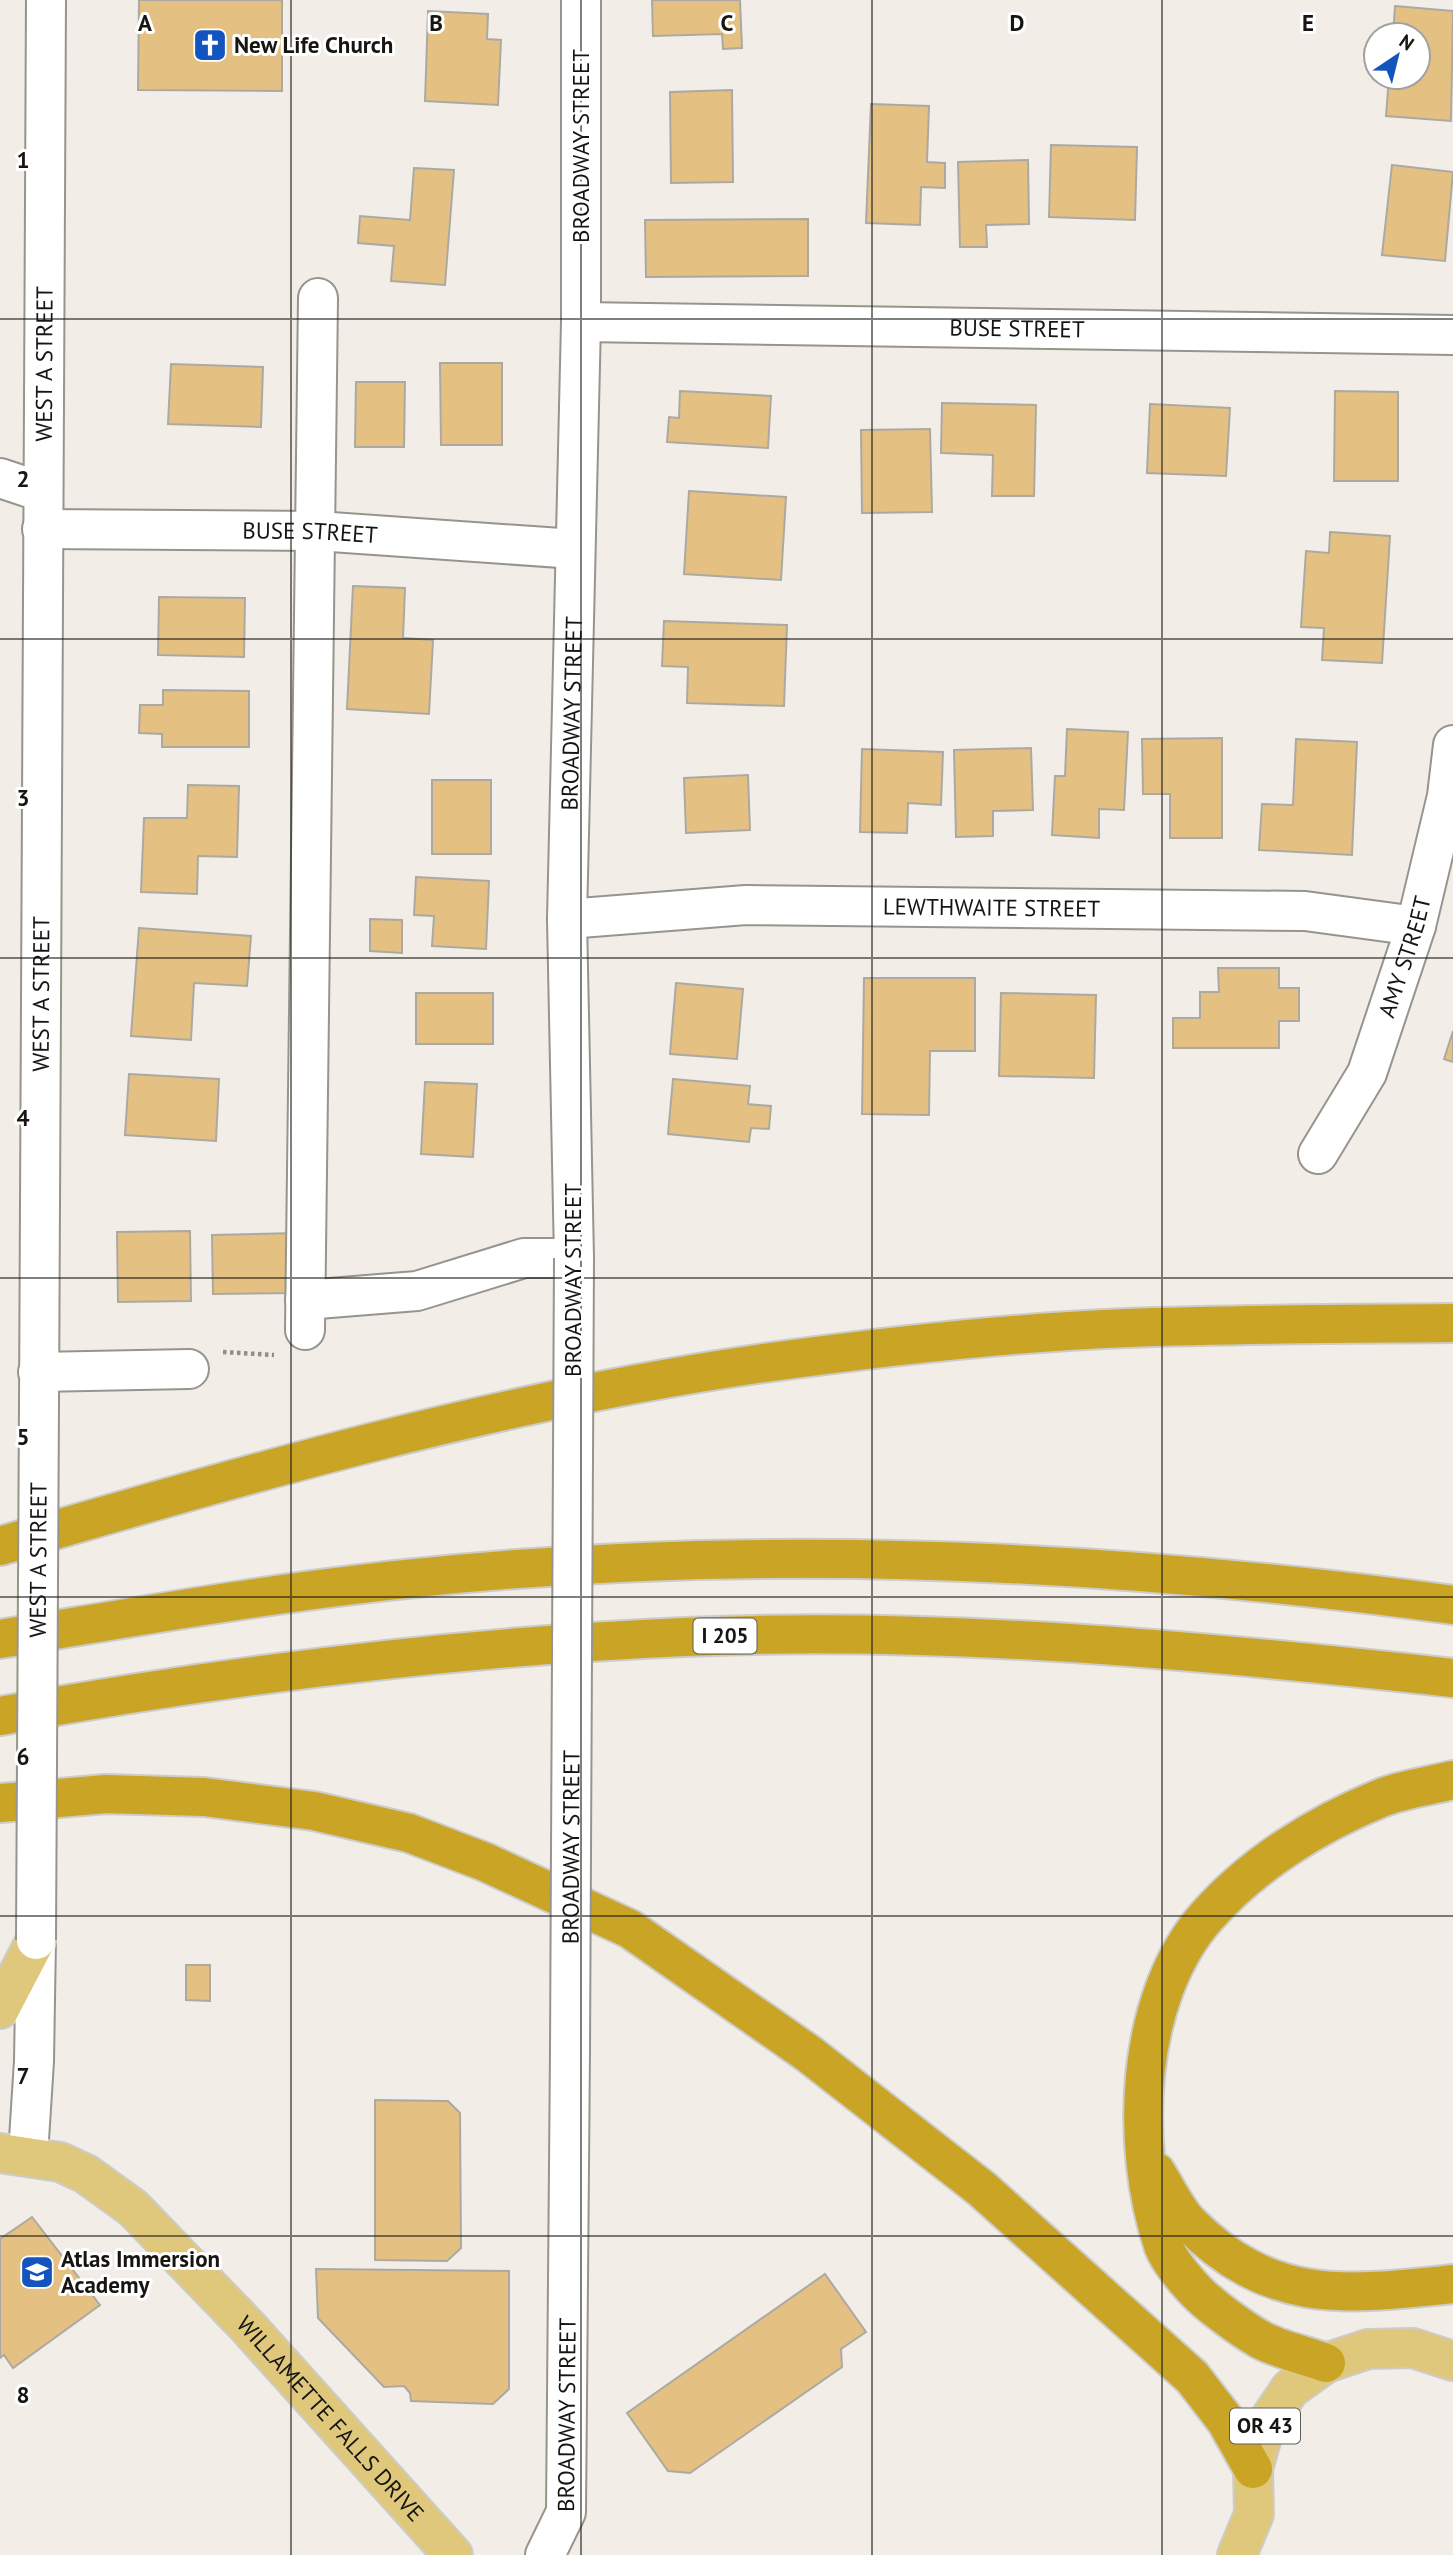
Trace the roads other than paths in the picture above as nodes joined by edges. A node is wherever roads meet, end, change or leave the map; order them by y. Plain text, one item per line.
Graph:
1 (46, 0) edge
2 (580, 0) edge
3 (318, 298) dead end
4 (581, 322) junction
5 (1453, 335) edge
6 (0, 478) edge
7 (42, 511) junction
8 (317, 531) junction
9 (575, 549) junction
10 (1453, 745) edge
11 (567, 919) junction
12 (1416, 926) junction
13 (1318, 1154) dead end
14 (574, 1258) junction
15 (1453, 1323) edge
16 (203, 1360) road end
17 (38, 1388) junction
18 (0, 1546) edge
19 (1453, 1605) edge
20 (0, 1639) edge
21 (1453, 1678) edge
22 (0, 1716) edge
23 (1453, 1780) edge
24 (0, 1803) edge
25 (36, 1940) junction
26 (0, 2009) edge
27 (1144, 2153) junction
28 (14, 2154) edge
29 (1453, 2284) edge
30 (1453, 2361) edge
31 (1326, 2362) junction
32 (1253, 2469) junction
33 (1254, 2514) junction
34 (453, 2555) edge
35 (545, 2555) edge
36 (1237, 2555) edge
37 (1270, 2555) edge

1 - 7 street, WEST A STREET
2 - 4 street, BROADWAY STREET
3 - 8 street
4 - 5 street, BUSE STREET
4 - 9 street, BROADWAY STREET
6 - 7 street, BUSE STREET
7 - 8 street, BUSE STREET
7 - 17 street, WEST A STREET
8 - 9 street, BUSE STREET
8 - 14 street
9 - 11 street, BROADWAY STREET
10 - 12 street, AMY STREET
11 - 12 street, LEWTHWAITE STREET
11 - 14 street, BROADWAY STREET
12 - 13 street, AMY STREET
14 - 35 street, BROADWAY STREET, bridge
15 - 18 highway
16 - 17 street
17 - 25 street, WEST A STREET, bridge
19 - 20 highway
21 - 22 highway, I 205
23 - 27 highway
24 - 32 highway
25 - 26 main road
25 - 28 street, WEST A STREET
27 - 29 highway
27 - 31 highway
28 - 34 main road, WILLAMETTE FALLS DRIVE
30 - 31 main road, OR 43
31 - 32 main road, OR 43
32 - 33 main road, OR 43
33 - 36 main road, OR 43
33 - 37 main road, OR 43

